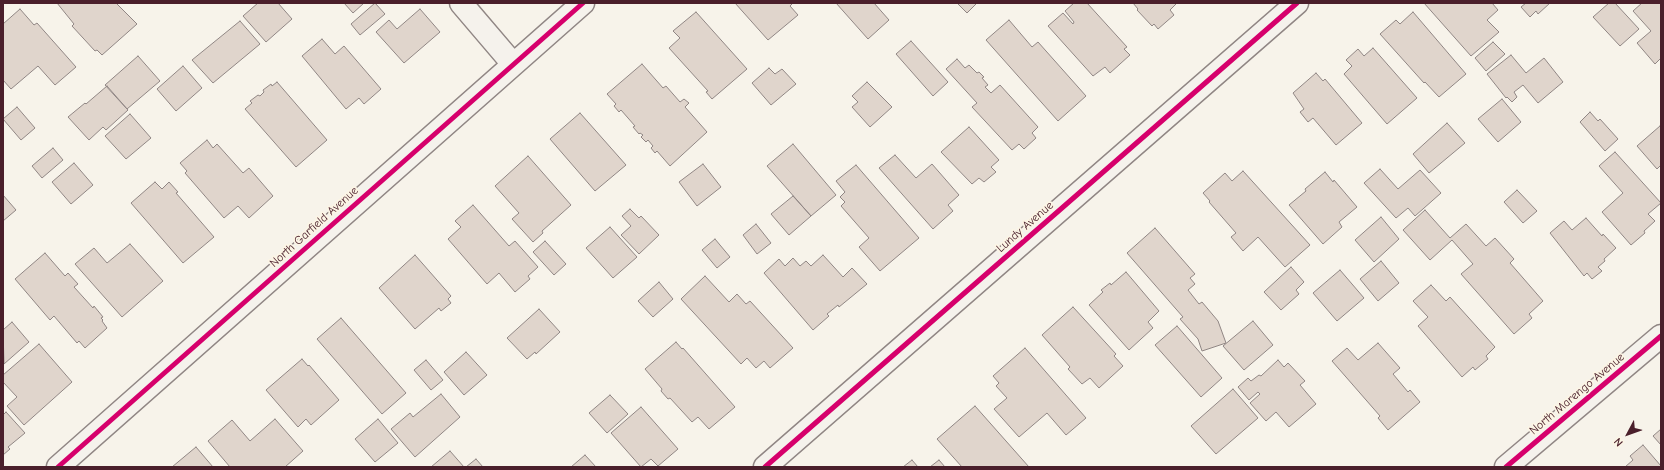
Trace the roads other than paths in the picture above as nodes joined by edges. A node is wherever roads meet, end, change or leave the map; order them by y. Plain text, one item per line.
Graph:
1 (461, 3) edge
2 (583, 3) edge
3 (1297, 3) edge
4 (513, 64) junction
5 (1661, 336) edge
6 (58, 467) edge
7 (766, 467) edge
8 (1506, 467) edge

1 - 4 street
2 - 4 street, North Garfield Avenue
3 - 7 street, Lundy Avenue
4 - 6 street, North Garfield Avenue
5 - 8 street, North Marengo Avenue

